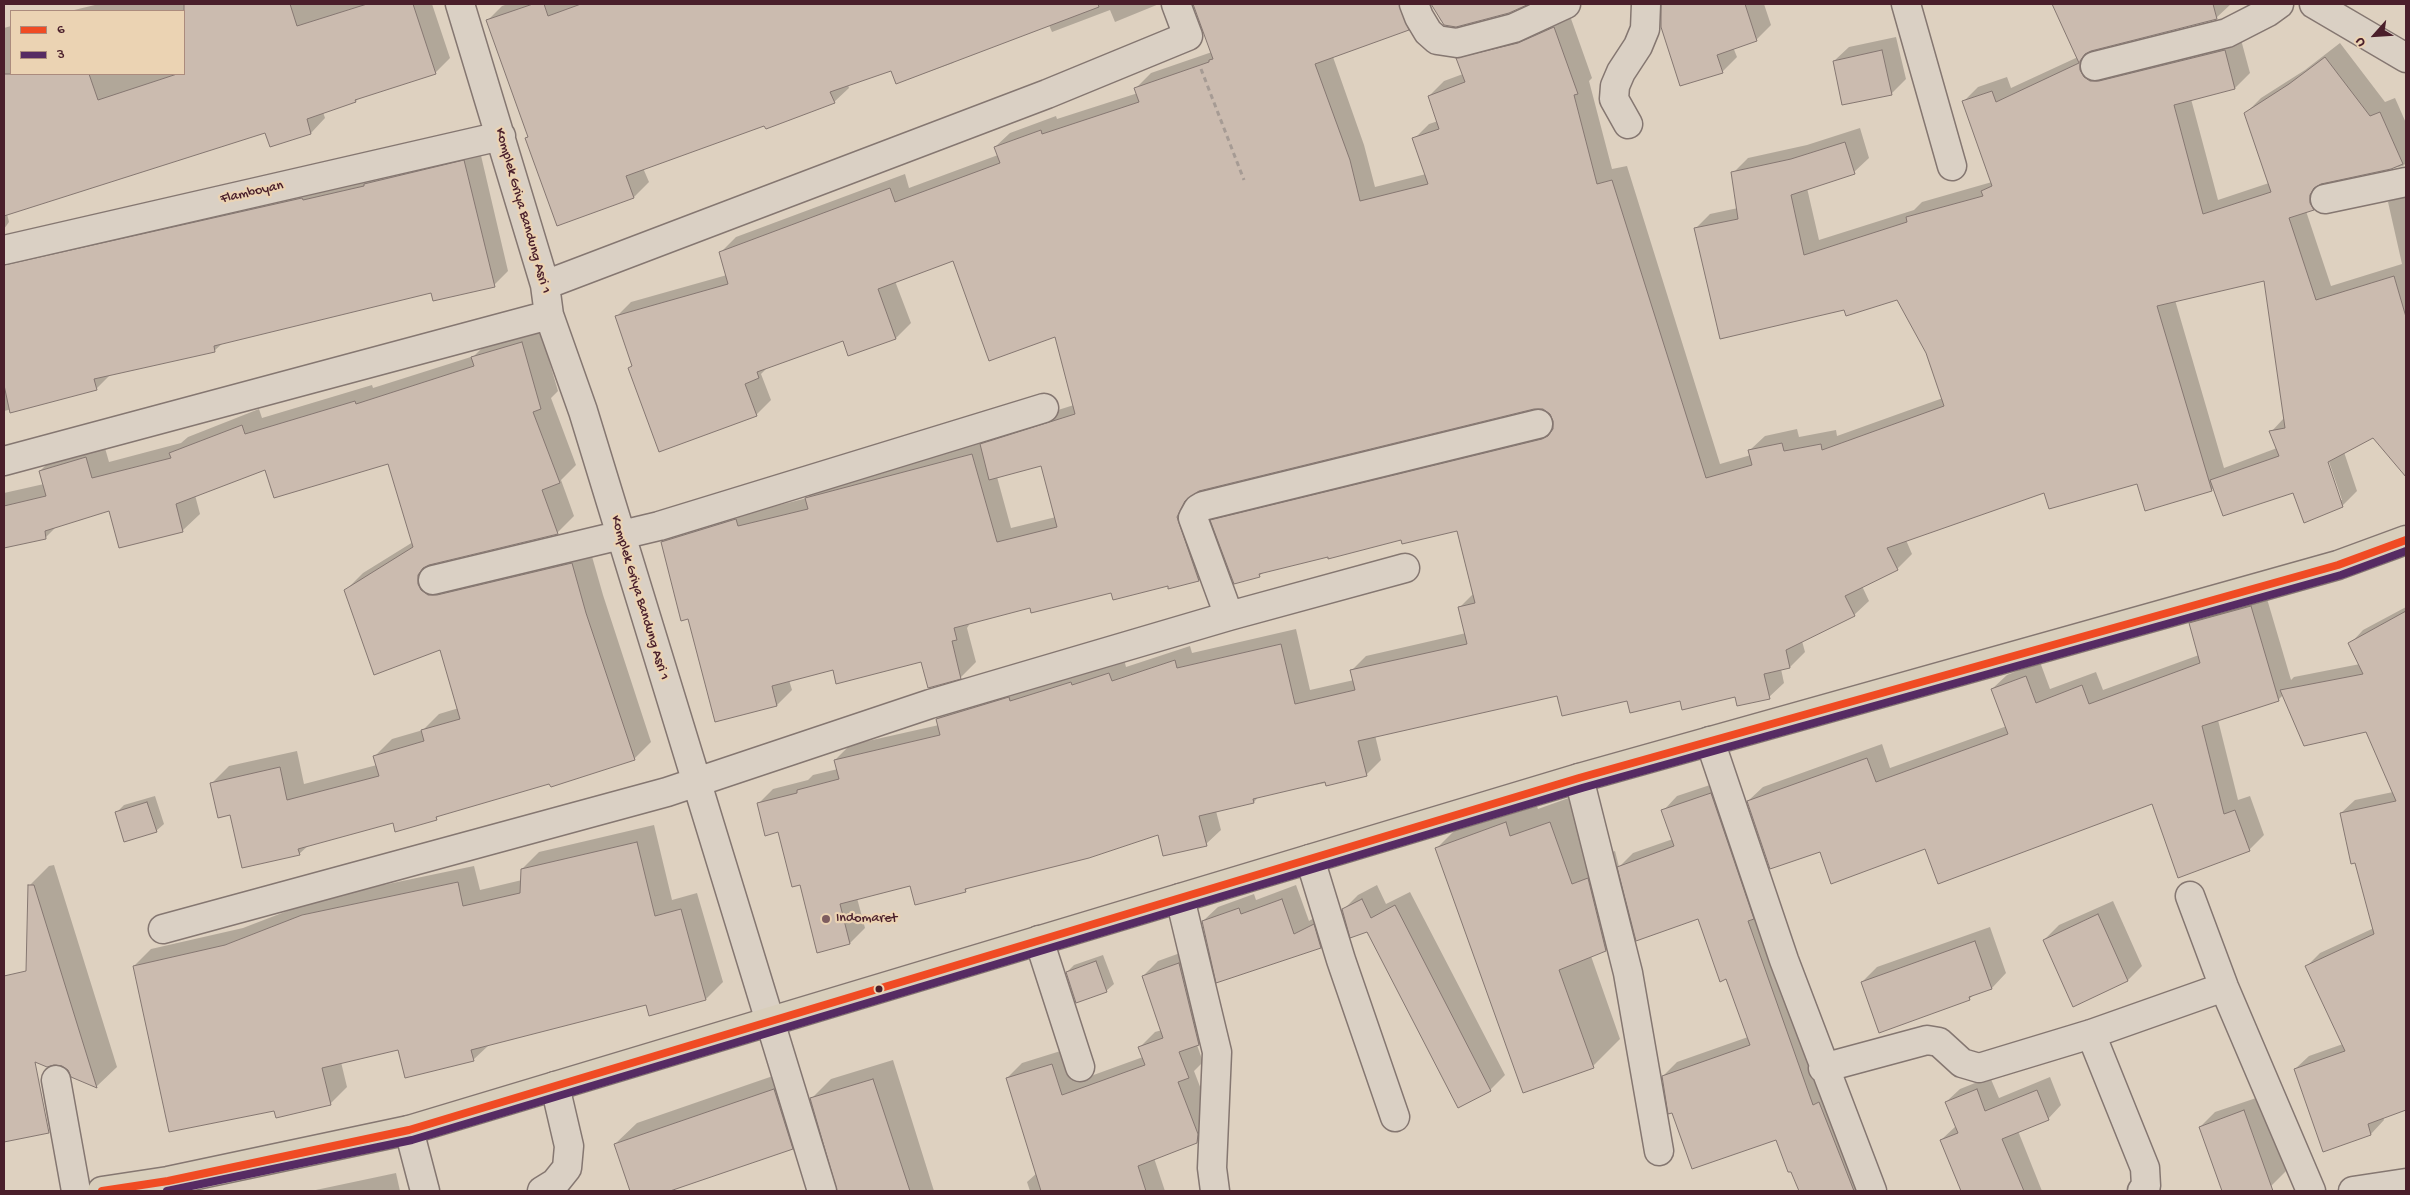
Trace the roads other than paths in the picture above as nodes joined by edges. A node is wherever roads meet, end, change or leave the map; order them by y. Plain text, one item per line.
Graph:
1 (1176, 4) edge
2 (1414, 4) edge
3 (1566, 4) edge
4 (1646, 4) edge
5 (1906, 4) edge
6 (2279, 4) edge
7 (2314, 4) edge
8 (466, 6) edge
9 (2406, 58) edge
10 (2095, 66) dead end
11 (1628, 124) dead end
12 (501, 136) junction
13 (1952, 166) dead end
14 (2406, 182) edge
15 (2325, 199) dead end
16 (4, 250) edge
17 (545, 285) junction
18 (549, 315) junction
19 (1044, 408) dead end
20 (1538, 424) dead end
21 (4, 461) edge
22 (621, 536) junction
23 (2406, 540) edge
24 (1405, 568) dead end
25 (433, 580) dead end
26 (1229, 616) junction
27 (1710, 741) junction
28 (1579, 778) junction
29 (695, 782) junction
30 (1310, 859) junction
31 (2190, 896) dead end
32 (1180, 898) junction
33 (163, 929) dead end
34 (1040, 940) junction
35 (2224, 987) junction
36 (771, 1022) junction
37 (2091, 1034) junction
38 (1080, 1067) dead end
39 (1823, 1068) junction
40 (56, 1080) dead end
41 (555, 1086) junction
42 (1395, 1117) dead end
43 (409, 1130) junction
44 (1659, 1151) dead end
45 (2406, 1183) edge
46 (76, 1191) edge
47 (102, 1191) edge
48 (425, 1191) edge
49 (542, 1191) edge
50 (822, 1191) edge
51 (1215, 1191) edge
52 (1872, 1191) edge
53 (2142, 1191) edge
54 (2311, 1191) edge
55 (2353, 1191) edge

1 - 17 street
2 - 3 street
4 - 11 street
5 - 13 street
6 - 10 street
7 - 9 street
8 - 12 street, Komplek Griya Bandung Asri 1
12 - 16 street, Flamboyan
12 - 17 street, Komplek Griya Bandung Asri 1
14 - 15 street
17 - 18 street, Komplek Griya Bandung Asri 1
18 - 21 street
18 - 22 street, Komplek Griya Bandung Asri 1
19 - 22 street
20 - 26 street
22 - 25 street
22 - 29 street, Komplek Griya Bandung Asri 1
23 - 27 main road
24 - 26 street
26 - 29 street
27 - 28 main road
27 - 39 street
28 - 30 main road
28 - 44 street
29 - 33 street
29 - 36 street, Komplek Griya Bandung Asri 1
30 - 32 main road
30 - 42 street
31 - 35 street
32 - 34 main road
32 - 51 street
34 - 36 main road
34 - 38 street
35 - 37 street
35 - 54 street
36 - 41 main road
36 - 50 street, Komplek Griya Bandung Asri 1
37 - 39 street
37 - 53 street
39 - 52 street
40 - 46 street
41 - 43 main road
41 - 49 street
43 - 47 main road
43 - 48 street
45 - 55 street

